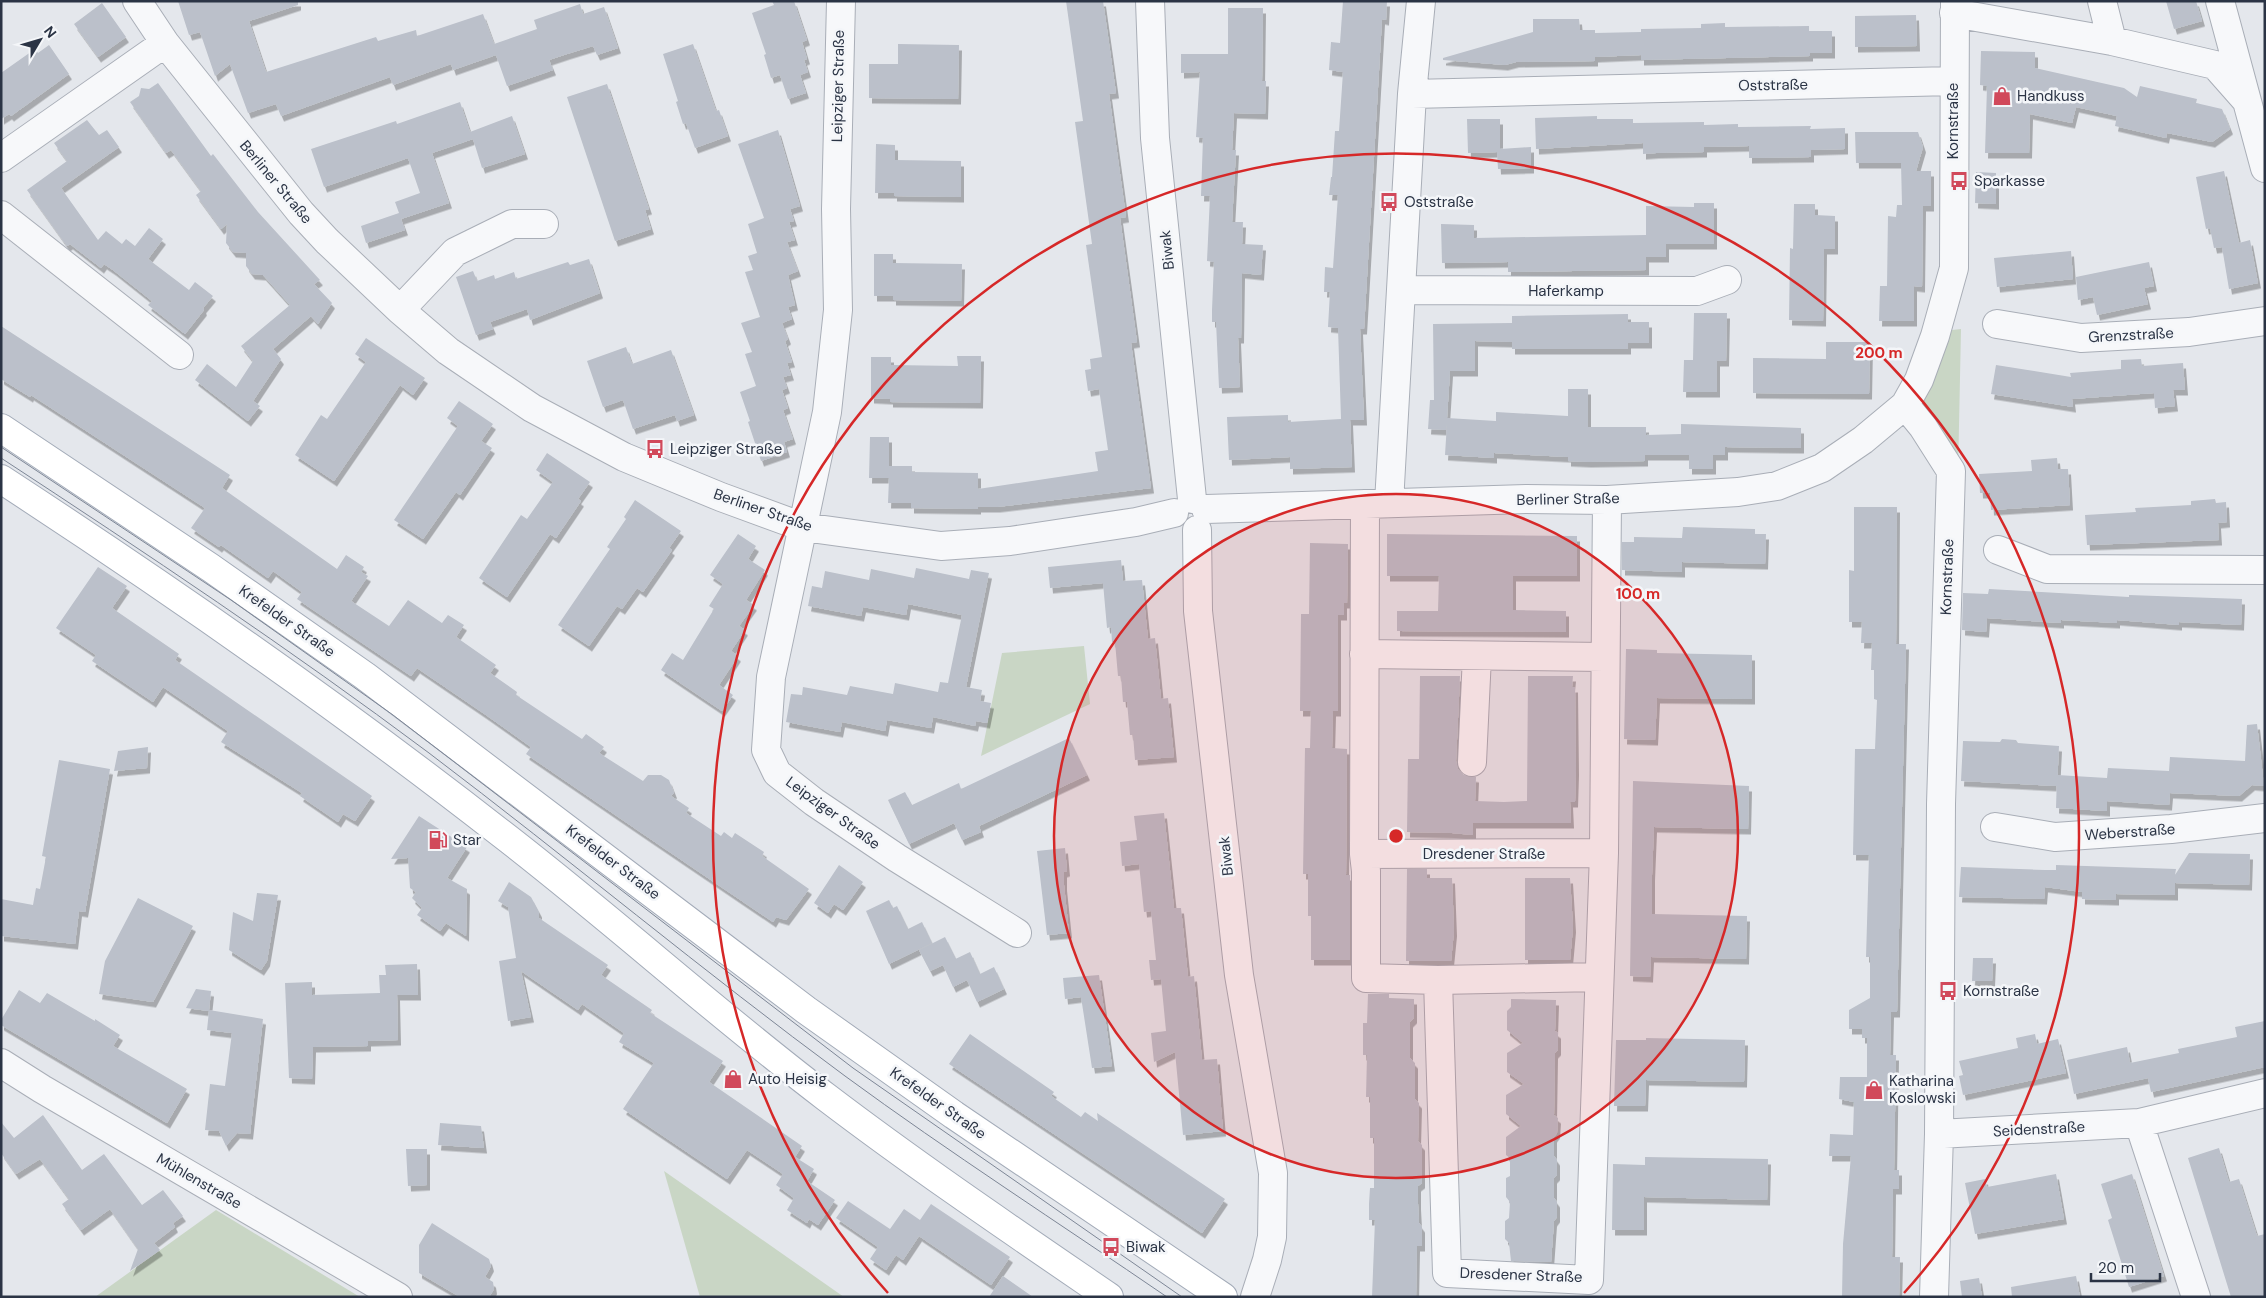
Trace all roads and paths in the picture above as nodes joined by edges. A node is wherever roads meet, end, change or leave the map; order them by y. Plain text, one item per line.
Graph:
1 (137, 1) edge
2 (840, 1) edge
3 (1150, 1) edge
4 (1421, 1) edge
5 (2102, 1) edge
6 (2220, 1) edge
7 (1954, 7) edge
8 (2112, 41) junction
9 (165, 43) junction
10 (1953, 81) junction
11 (1412, 94) junction
12 (2245, 99) junction
13 (2263, 154) edge
14 (1, 158) edge
15 (1, 215) edge
16 (544, 224) dead end
17 (1727, 280) dead end
18 (1402, 290) junction
19 (400, 310) junction
20 (2265, 321) edge
21 (1997, 324) dead end
22 (179, 354) dead end
23 (1905, 405) junction
24 (1, 428) edge
25 (1, 479) edge
26 (1607, 500) junction
27 (1377, 504) junction
28 (1192, 513) junction
29 (803, 527) junction
30 (1998, 550) dead end
31 (2265, 570) edge
32 (1364, 654) junction
33 (1477, 656) junction
34 (1604, 657) junction
35 (1472, 762) dead end
36 (2265, 818) edge
37 (1995, 826) dead end
38 (1604, 853) junction
39 (1364, 854) junction
40 (1017, 933) dead end
41 (1599, 977) junction
42 (1438, 980) junction
43 (1, 1063) edge
44 (2265, 1093) edge
45 (2139, 1124) junction
46 (1939, 1134) junction
47 (398, 1297) edge
48 (1109, 1297) edge
49 (1224, 1297) edge
50 (1255, 1297) edge
51 (1934, 1297) edge
52 (2196, 1297) edge

1 - 9 street, Berliner Straße
2 - 29 street, Leipziger Straße
3 - 28 street, Biwak
4 - 11 street
5 - 8 street
6 - 12 street
7 - 8 street
7 - 10 street, Kornstraße
8 - 12 street
9 - 14 street
9 - 19 street, Berliner Straße
10 - 11 street, Oststraße
10 - 23 street, Kornstraße
11 - 18 street
12 - 13 street
15 - 22 street
16 - 19 street
17 - 18 street, Haferkamp
18 - 27 street
19 - 29 street, Berliner Straße
20 - 21 street, Grenzstraße
23 - 26 street, Berliner Straße
23 - 46 street, Kornstraße
24 - 49 main road, Krefelder Straße
25 - 48 main road
26 - 27 street, Berliner Straße
26 - 34 street, Dresdener Straße
27 - 28 street, Berliner Straße
27 - 32 street
28 - 29 street, Berliner Straße
28 - 50 street, Biwak
29 - 40 street, Leipziger Straße
30 - 31 street
32 - 33 street
32 - 39 street
33 - 34 street
33 - 35 street
34 - 38 street, Dresdener Straße
36 - 37 street, Weberstraße
38 - 39 street, Dresdener Straße
38 - 41 street, Dresdener Straße
39 - 42 street
41 - 42 street
41 - 42 street, Dresdener Straße
43 - 47 street, Mühlenstraße
44 - 45 street, Seidenstraße
45 - 46 street, Seidenstraße
45 - 52 street
46 - 51 street, Kornstraße

